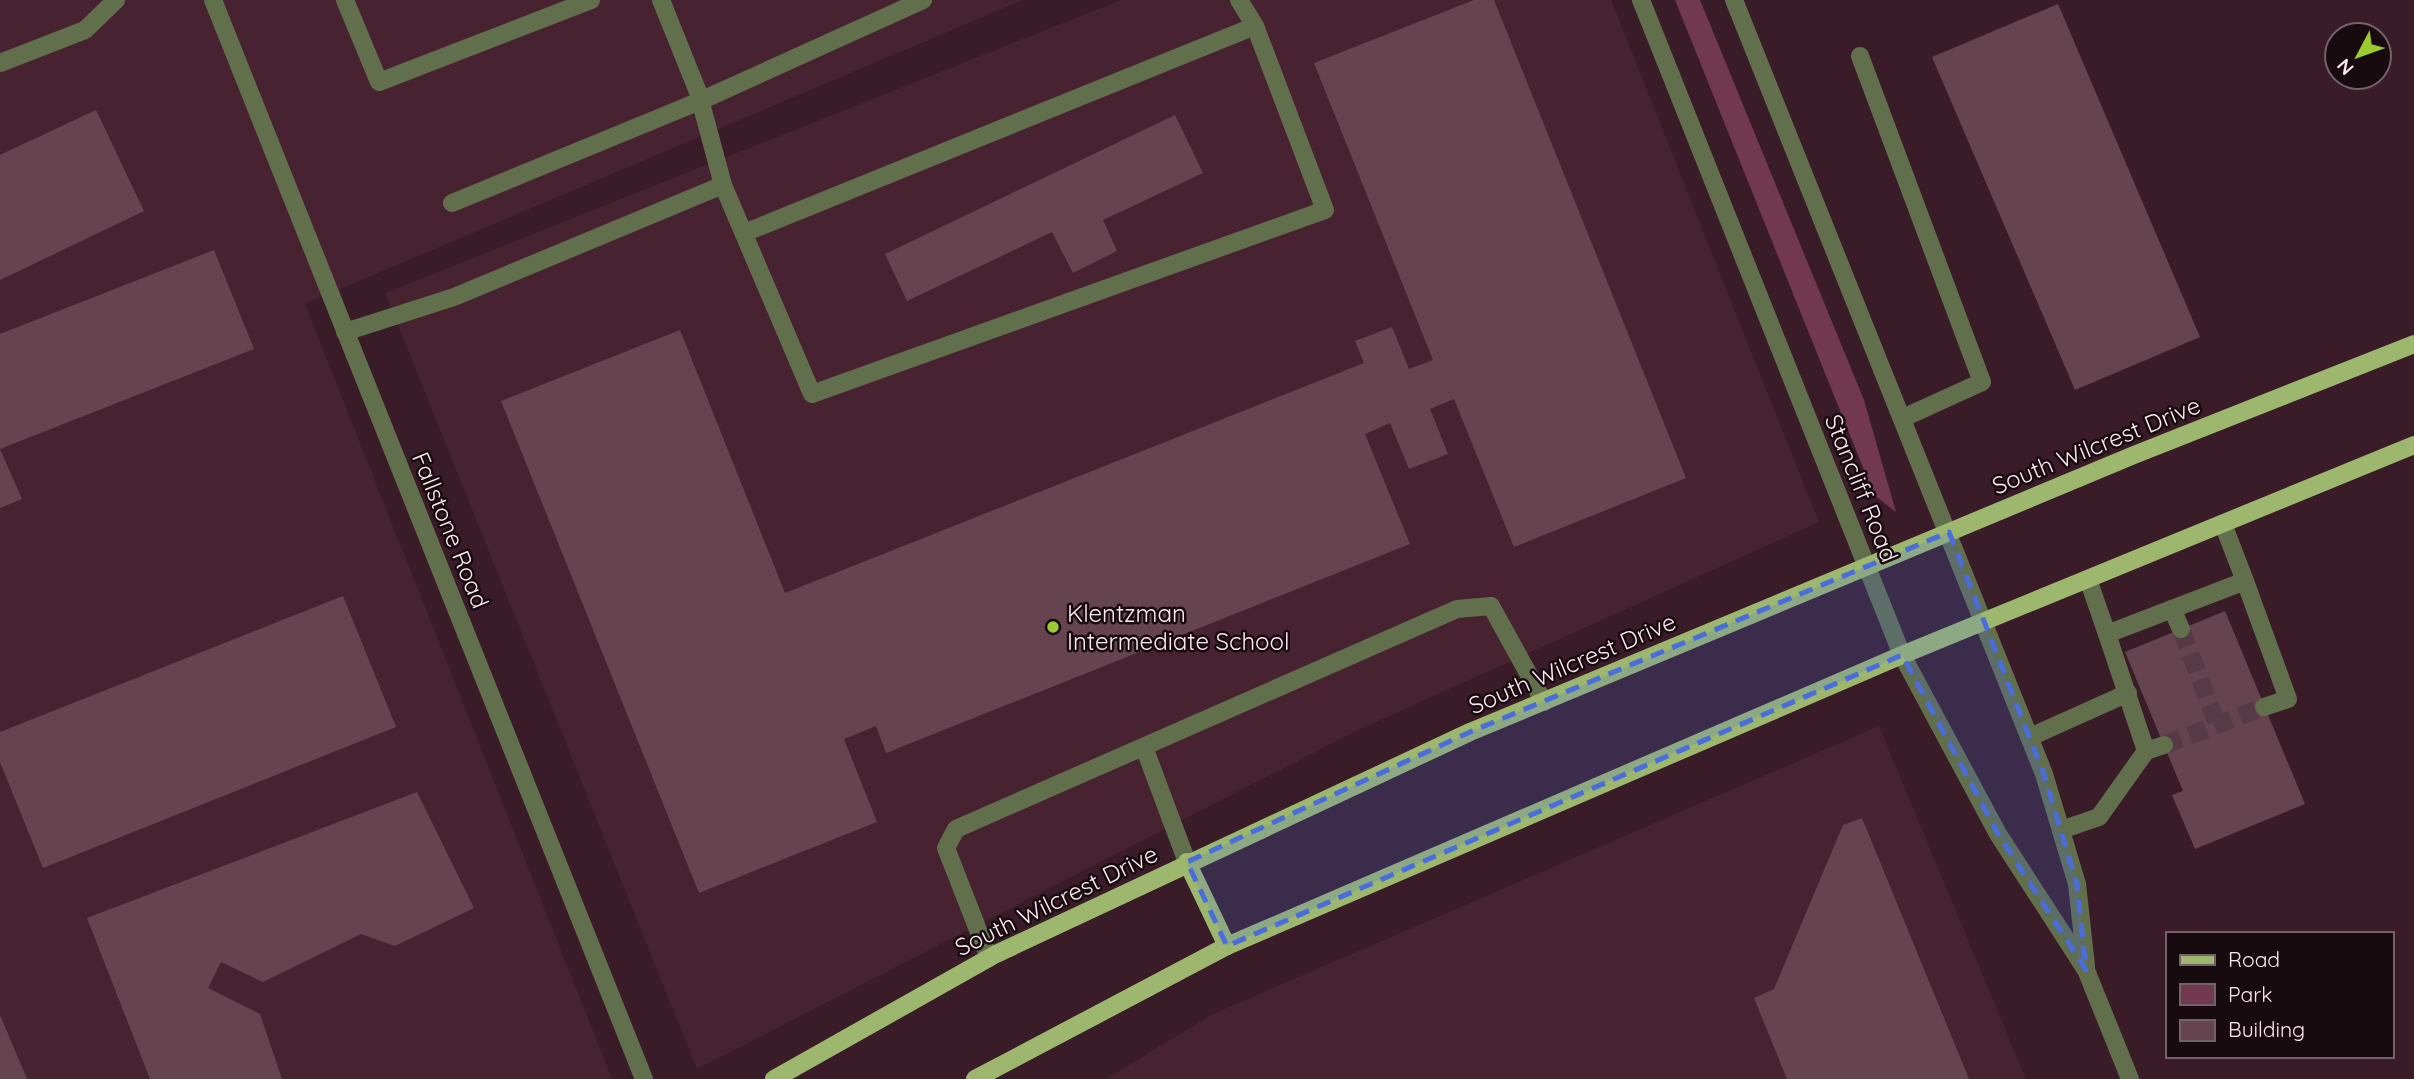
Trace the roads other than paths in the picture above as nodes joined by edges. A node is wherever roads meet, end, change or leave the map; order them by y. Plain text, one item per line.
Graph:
1 (116, 0) edge
2 (212, 0) edge
3 (345, 0) edge
4 (591, 0) edge
5 (661, 0) edge
6 (923, 0) edge
7 (1239, 0) edge
8 (1641, 0) edge
9 (1734, 0) edge
10 (1255, 26) junction
11 (1860, 56) dead end
12 (0, 63) edge
13 (700, 101) junction
14 (723, 185) junction
15 (452, 203) dead end
16 (744, 233) junction
17 (345, 332) junction
18 (2414, 344) edge
19 (1903, 418) junction
20 (2414, 445) edge
21 (2222, 524) junction
22 (1949, 532) junction
23 (1867, 567) junction
24 (2088, 579) junction
25 (2245, 580) junction
26 (2172, 609) junction
27 (1984, 621) junction
28 (2181, 629) tunnel mouth
29 (2107, 634) junction
30 (1902, 655) junction
31 (2128, 693) junction
32 (1544, 702) junction
33 (2264, 707) tunnel mouth
34 (2029, 737) junction
35 (2164, 745) tunnel mouth
36 (1144, 747) junction
37 (2146, 751) junction
38 (2061, 830) junction
39 (1187, 862) junction
40 (1227, 946) junction
41 (989, 958) junction
42 (2086, 970) junction
43 (644, 1079) edge
44 (774, 1079) edge
45 (975, 1079) edge
46 (2130, 1079) edge

1 - 12 street
2 - 17 street, Fallstone Road
3 - 4 street
5 - 13 street
6 - 13 street
7 - 10 street
8 - 23 street, Stancliff Road
9 - 19 street, Stancliff Road
10 - 16 street
10 - 16 street
11 - 19 street
13 - 14 street
13 - 15 street
14 - 16 street
14 - 17 street
17 - 43 street, Fallstone Road
18 - 22 main road, South Wilcrest Drive
19 - 22 street, Stancliff Road
20 - 21 main road
21 - 24 main road
21 - 25 street
22 - 23 main road, South Wilcrest Drive
22 - 27 street, Stancliff Road
23 - 30 street, Stancliff Road
23 - 32 main road, South Wilcrest Drive
24 - 27 main road
24 - 29 street
25 - 26 street
25 - 33 street
26 - 28 street
26 - 29 street
27 - 30 main road
27 - 34 street, Stancliff Road
29 - 31 street
30 - 40 main road
30 - 42 street, Stancliff Road
31 - 34 street
31 - 37 street
32 - 36 street
32 - 39 main road, South Wilcrest Drive
34 - 38 street, Stancliff Road
35 - 37 street
36 - 39 street
36 - 41 street
37 - 38 street
38 - 42 street, Stancliff Road
39 - 40 main road
39 - 41 main road, South Wilcrest Drive
40 - 45 main road
41 - 44 main road, South Wilcrest Drive
42 - 46 street, Stancliff Road

